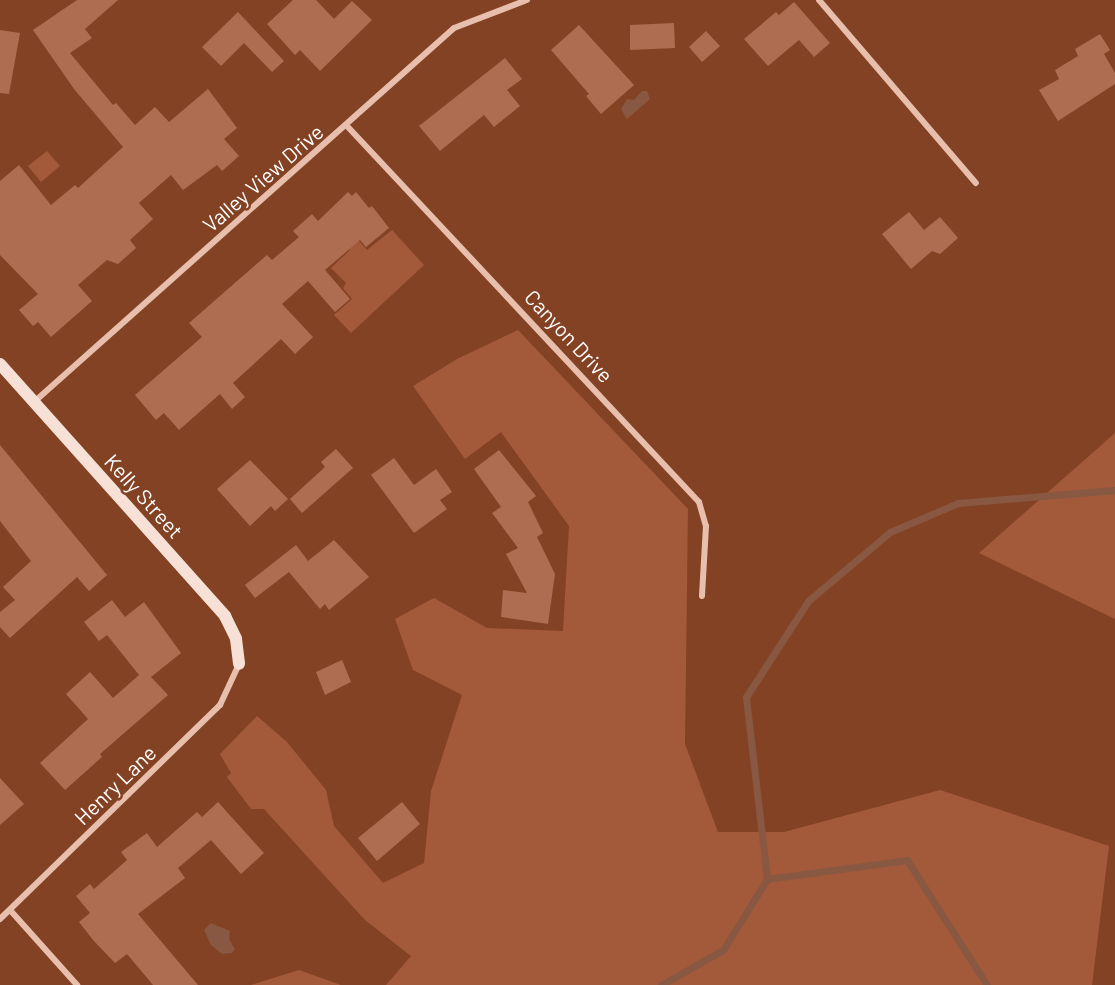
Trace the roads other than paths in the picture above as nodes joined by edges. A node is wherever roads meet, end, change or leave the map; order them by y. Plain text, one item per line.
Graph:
1 (527, 0) edge
2 (819, 0) edge
3 (347, 126) junction
4 (975, 183) dead end
5 (0, 364) edge
6 (34, 402) junction
7 (702, 596) dead end
8 (239, 664) joint
9 (10, 910) junction
10 (0, 919) edge
11 (77, 985) edge

1 - 3 street, Valley View Drive
2 - 4 street
3 - 6 street, Valley View Drive
3 - 7 street, Canyon Drive
5 - 6 street, Kelly Street
6 - 8 street, Kelly Street
8 - 9 street, Henry Lane
9 - 10 street, Henry Lane
9 - 11 street

